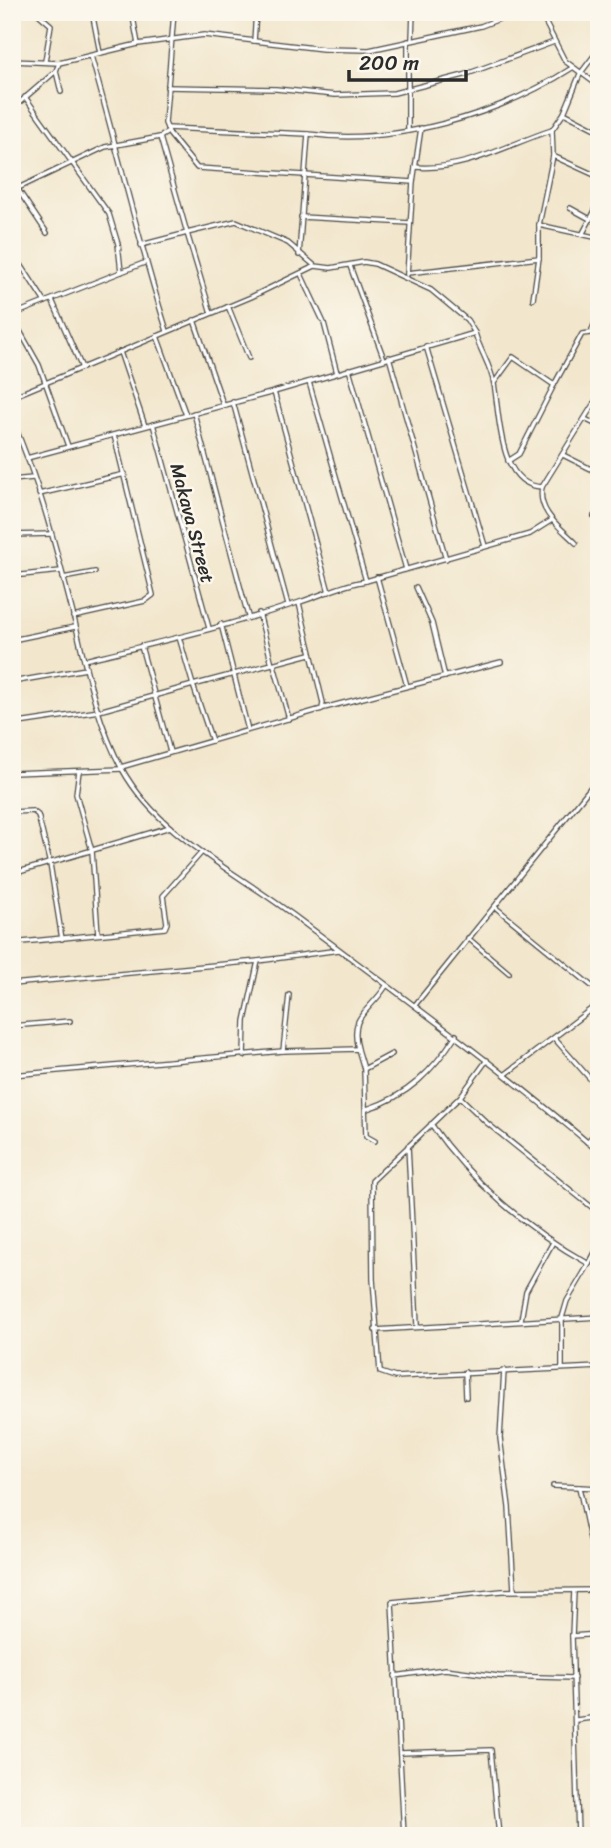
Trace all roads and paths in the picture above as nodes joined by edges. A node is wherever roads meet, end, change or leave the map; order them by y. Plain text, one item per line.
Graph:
1 (36, 12) edge
2 (92, 12) edge
3 (132, 12) edge
4 (174, 12) edge
5 (256, 12) edge
6 (414, 12) edge
7 (517, 12) edge
8 (540, 12) edge
9 (172, 39) junction
10 (410, 40) junction
11 (254, 41) junction
12 (554, 42) junction
13 (138, 44) junction
14 (599, 49) edge
15 (100, 53) junction
16 (91, 55) junction
17 (12, 61) edge
18 (45, 61) junction
19 (59, 63) junction
20 (572, 68) junction
21 (56, 71) junction
22 (579, 74) junction
23 (599, 86) edge
24 (167, 87) junction
25 (410, 88) junction
26 (61, 92) dead end
27 (24, 97) junction
28 (12, 109) edge
29 (565, 113) junction
30 (421, 128) junction
31 (408, 129) junction
32 (167, 130) junction
33 (552, 130) junction
34 (599, 131) edge
35 (308, 134) junction
36 (160, 137) junction
37 (117, 145) junction
38 (553, 156) junction
39 (74, 161) junction
40 (415, 167) junction
41 (303, 176) junction
42 (599, 177) edge
43 (413, 182) junction
44 (15, 190) edge
45 (599, 203) edge
46 (570, 208) dead end
47 (301, 217) junction
48 (590, 219) junction
49 (411, 223) junction
50 (539, 225) junction
51 (47, 233) dead end
52 (187, 233) junction
53 (583, 233) junction
54 (599, 238) edge
55 (141, 245) junction
56 (12, 251) edge
57 (299, 255) junction
58 (539, 258) junction
59 (144, 263) junction
60 (315, 266) junction
61 (350, 266) junction
62 (121, 272) junction
63 (301, 274) junction
64 (407, 276) junction
65 (533, 299) dead end
66 (52, 300) junction
67 (45, 302) junction
68 (228, 306) junction
69 (211, 313) junction
70 (599, 313) edge
71 (12, 316) edge
72 (194, 320) junction
73 (592, 330) junction
74 (167, 331) junction
75 (599, 332) edge
76 (475, 333) junction
77 (158, 336) junction
78 (426, 346) junction
79 (120, 352) junction
80 (249, 358) dead end
81 (386, 358) junction
82 (82, 368) junction
83 (349, 369) junction
84 (337, 373) junction
85 (309, 382) junction
86 (46, 383) junction
87 (494, 383) junction
88 (554, 385) junction
89 (274, 392) junction
90 (599, 396) edge
91 (12, 397) edge
92 (233, 402) junction
93 (223, 404) junction
94 (194, 413) junction
95 (186, 415) junction
96 (585, 419) junction
97 (12, 420) edge
98 (153, 424) junction
99 (145, 426) junction
100 (599, 426) edge
101 (15, 432) edge
102 (114, 435) junction
103 (68, 447) junction
104 (563, 455) junction
105 (27, 458) junction
106 (508, 460) junction
107 (599, 473) edge
108 (125, 474) junction
109 (33, 478) junction
110 (12, 480) edge
111 (542, 487) junction
112 (39, 494) junction
113 (552, 520) junction
114 (51, 534) junction
115 (12, 536) edge
116 (576, 543) dead end
117 (485, 545) junction
118 (446, 559) junction
119 (405, 569) junction
120 (61, 571) junction
121 (95, 572) dead end
122 (12, 576) edge
123 (377, 577) junction
124 (63, 579) junction
125 (366, 581) junction
126 (415, 587) dead end
127 (329, 593) junction
128 (299, 603) junction
129 (288, 605) junction
130 (259, 613) junction
131 (248, 616) junction
132 (73, 617) junction
133 (221, 624) junction
134 (76, 627) junction
135 (209, 628) junction
136 (179, 637) junction
137 (12, 640) edge
138 (141, 646) junction
139 (310, 654) junction
140 (83, 660) junction
141 (500, 662) dead end
142 (273, 664) junction
143 (86, 669) junction
144 (233, 675) junction
145 (445, 677) junction
146 (12, 682) edge
147 (193, 685) junction
148 (408, 687) junction
149 (154, 695) junction
150 (321, 709) junction
151 (99, 711) junction
152 (289, 719) junction
153 (12, 724) edge
154 (248, 730) junction
155 (212, 741) junction
156 (170, 753) junction
157 (121, 768) junction
158 (79, 771) junction
159 (12, 773) edge
160 (599, 777) edge
161 (12, 812) edge
162 (170, 827) junction
163 (92, 850) junction
164 (202, 852) junction
165 (50, 863) junction
166 (12, 874) edge
167 (495, 907) junction
168 (98, 934) junction
169 (468, 938) junction
170 (62, 939) junction
171 (12, 943) edge
172 (339, 950) junction
173 (258, 961) junction
174 (509, 972) dead end
175 (12, 984) edge
176 (387, 985) junction
177 (599, 992) edge
178 (289, 995) dead end
179 (599, 1003) edge
180 (415, 1005) junction
181 (70, 1021) dead end
182 (12, 1027) edge
183 (456, 1035) junction
184 (554, 1038) junction
185 (358, 1049) junction
186 (283, 1051) junction
187 (392, 1054) dead end
188 (244, 1056) junction
189 (487, 1060) junction
190 (364, 1069) junction
191 (506, 1074) junction
192 (12, 1075) edge
193 (599, 1089) edge
194 (460, 1097) junction
195 (367, 1109) junction
196 (431, 1124) junction
197 (599, 1129) edge
198 (375, 1141) dead end
199 (587, 1142) junction
200 (408, 1146) junction
201 (599, 1152) edge
202 (599, 1213) edge
203 (552, 1244) junction
204 (599, 1245) edge
205 (589, 1264) junction
206 (599, 1317) edge
207 (562, 1318) junction
208 (521, 1321) junction
209 (417, 1326) junction
210 (375, 1330) junction
211 (599, 1367) edge
212 (562, 1368) junction
213 (504, 1370) junction
214 (465, 1372) junction
215 (466, 1397) dead end
216 (553, 1486) dead end
217 (579, 1487) junction
218 (599, 1488) edge
219 (599, 1581) edge
220 (514, 1590) junction
221 (574, 1590) junction
222 (599, 1590) edge
223 (599, 1634) edge
224 (572, 1636) junction
225 (395, 1676) junction
226 (574, 1678) junction
227 (599, 1717) edge
228 (576, 1720) junction
229 (400, 1753) junction
230 (404, 1836) edge
231 (499, 1836) edge
232 (578, 1836) edge

1 - 18 street
2 - 15 street
3 - 13 street
4 - 9 street
5 - 11 street
6 - 10 street
7 - 10 street
8 - 12 street
9 - 11 street
9 - 13 street
9 - 24 street
10 - 11 street
10 - 25 street
12 - 20 street
12 - 25 street
13 - 15 street
14 - 22 street
15 - 16 street
16 - 19 street
16 - 37 street
17 - 18 street
18 - 19 street
19 - 21 street
20 - 22 street
20 - 30 street
21 - 26 street
21 - 27 street
22 - 23 street
22 - 29 street
24 - 25 street
24 - 32 street
25 - 31 street
27 - 28 street
27 - 39 street
29 - 33 street
29 - 34 street
30 - 31 street
30 - 40 street
31 - 35 street
32 - 35 street
32 - 36 street
32 - 41 street
33 - 38 street
33 - 40 street
35 - 41 street
36 - 37 street
36 - 52 street
37 - 39 street
37 - 55 street
38 - 42 street
38 - 50 street
39 - 44 street
39 - 62 street
40 - 43 street
41 - 43 street
41 - 47 street
43 - 49 street
44 - 51 street
45 - 48 street
46 - 48 street
47 - 49 street
47 - 57 street
48 - 53 street
49 - 64 street
50 - 53 street
50 - 58 street
52 - 55 street
52 - 57 street
52 - 69 street
53 - 54 street
55 - 59 street
56 - 67 street
57 - 60 street
58 - 64 street
58 - 65 street
59 - 62 street
59 - 74 street
60 - 61 street
60 - 63 street
61 - 64 street
61 - 81 street
62 - 66 street
63 - 68 street
63 - 84 street
64 - 76 street
66 - 67 street
66 - 82 street
67 - 71 street
68 - 69 street
68 - 80 street
69 - 72 street
70 - 73 street
71 - 86 street
72 - 74 street
72 - 93 street
73 - 75 street
73 - 88 street
74 - 77 street
76 - 78 street
76 - 87 street
77 - 79 street
77 - 95 street
78 - 81 street
78 - 117 street
79 - 82 street
79 - 99 street
81 - 83 street
81 - 118 street
82 - 86 street
83 - 84 street
83 - 119 street
84 - 85 street
85 - 89 street
85 - 125 street
86 - 91 street
86 - 103 street
87 - 88 street
87 - 106 street
88 - 106 street
89 - 92 street
89 - 127 street
90 - 96 street
92 - 93 street
92 - 129 street
93 - 94 street
94 - 95 street
94 - 131 street
95 - 98 street
96 - 100 street
96 - 104 street
97 - 101 street
98 - 99 street
98 - 135 street, Makava Street
99 - 102 street
101 - 105 street
102 - 103 street
102 - 108 street
103 - 105 street
104 - 107 street
104 - 111 street
105 - 109 street
106 - 111 street
108 - 112 street
108 - 132 street
109 - 110 street
109 - 112 street
111 - 113 street
112 - 114 street
113 - 116 street
113 - 117 street
114 - 115 street
114 - 120 street
117 - 118 street
118 - 119 street
119 - 123 street
120 - 122 street
120 - 124 street
121 - 124 street
123 - 125 street
123 - 148 street
124 - 132 street
125 - 127 street
126 - 145 street
127 - 128 street
128 - 129 street
128 - 139 street
129 - 130 street
130 - 131 street
130 - 142 street
131 - 133 street
132 - 134 street
133 - 135 street
133 - 144 street
134 - 137 street
134 - 140 street
135 - 136 street
136 - 138 street
136 - 147 street
138 - 140 street
138 - 149 street
139 - 142 street
139 - 150 street
140 - 143 street
141 - 145 street
142 - 144 street
142 - 152 street
143 - 146 street
143 - 151 street
144 - 147 street
144 - 154 street
145 - 148 street
147 - 149 street
147 - 155 street
148 - 150 street
149 - 151 street
149 - 156 street
150 - 152 street
151 - 153 street
151 - 157 street
152 - 154 street
154 - 155 street
155 - 156 street
156 - 157 street
157 - 158 street
157 - 162 street
158 - 159 street
158 - 163 street
160 - 167 street
161 - 165 street
162 - 163 street
162 - 164 street
163 - 165 street
163 - 168 street
164 - 168 street
164 - 172 street
165 - 166 street
165 - 170 street
167 - 169 street
167 - 177 street
168 - 170 street
169 - 174 street
169 - 180 street
170 - 171 street
172 - 173 street
172 - 176 street
173 - 175 street
173 - 188 street
176 - 180 street
176 - 185 street
178 - 186 street
179 - 184 street
180 - 183 street
181 - 182 street
183 - 189 street
183 - 195 street
184 - 191 street
184 - 193 street
185 - 186 street
185 - 190 street
186 - 188 street
187 - 190 street
188 - 192 street
189 - 191 street
189 - 194 street
190 - 195 street
191 - 199 street
194 - 196 street
194 - 202 street
195 - 198 street
196 - 200 street
196 - 203 street
197 - 199 street
199 - 201 street
200 - 209 street
200 - 210 street
203 - 205 street
203 - 208 street
204 - 205 street
205 - 207 street
206 - 207 street
207 - 208 street
207 - 212 street
208 - 209 street
209 - 210 street
210 - 214 street
211 - 212 street
212 - 213 street
213 - 214 street
213 - 220 street
214 - 215 street
216 - 217 street
217 - 218 street
217 - 219 street
220 - 221 street
220 - 225 street
221 - 222 street
221 - 224 street
223 - 224 street
224 - 226 street
225 - 226 street
225 - 229 street
226 - 228 street
227 - 228 street
228 - 232 street
229 - 230 street
229 - 231 street

